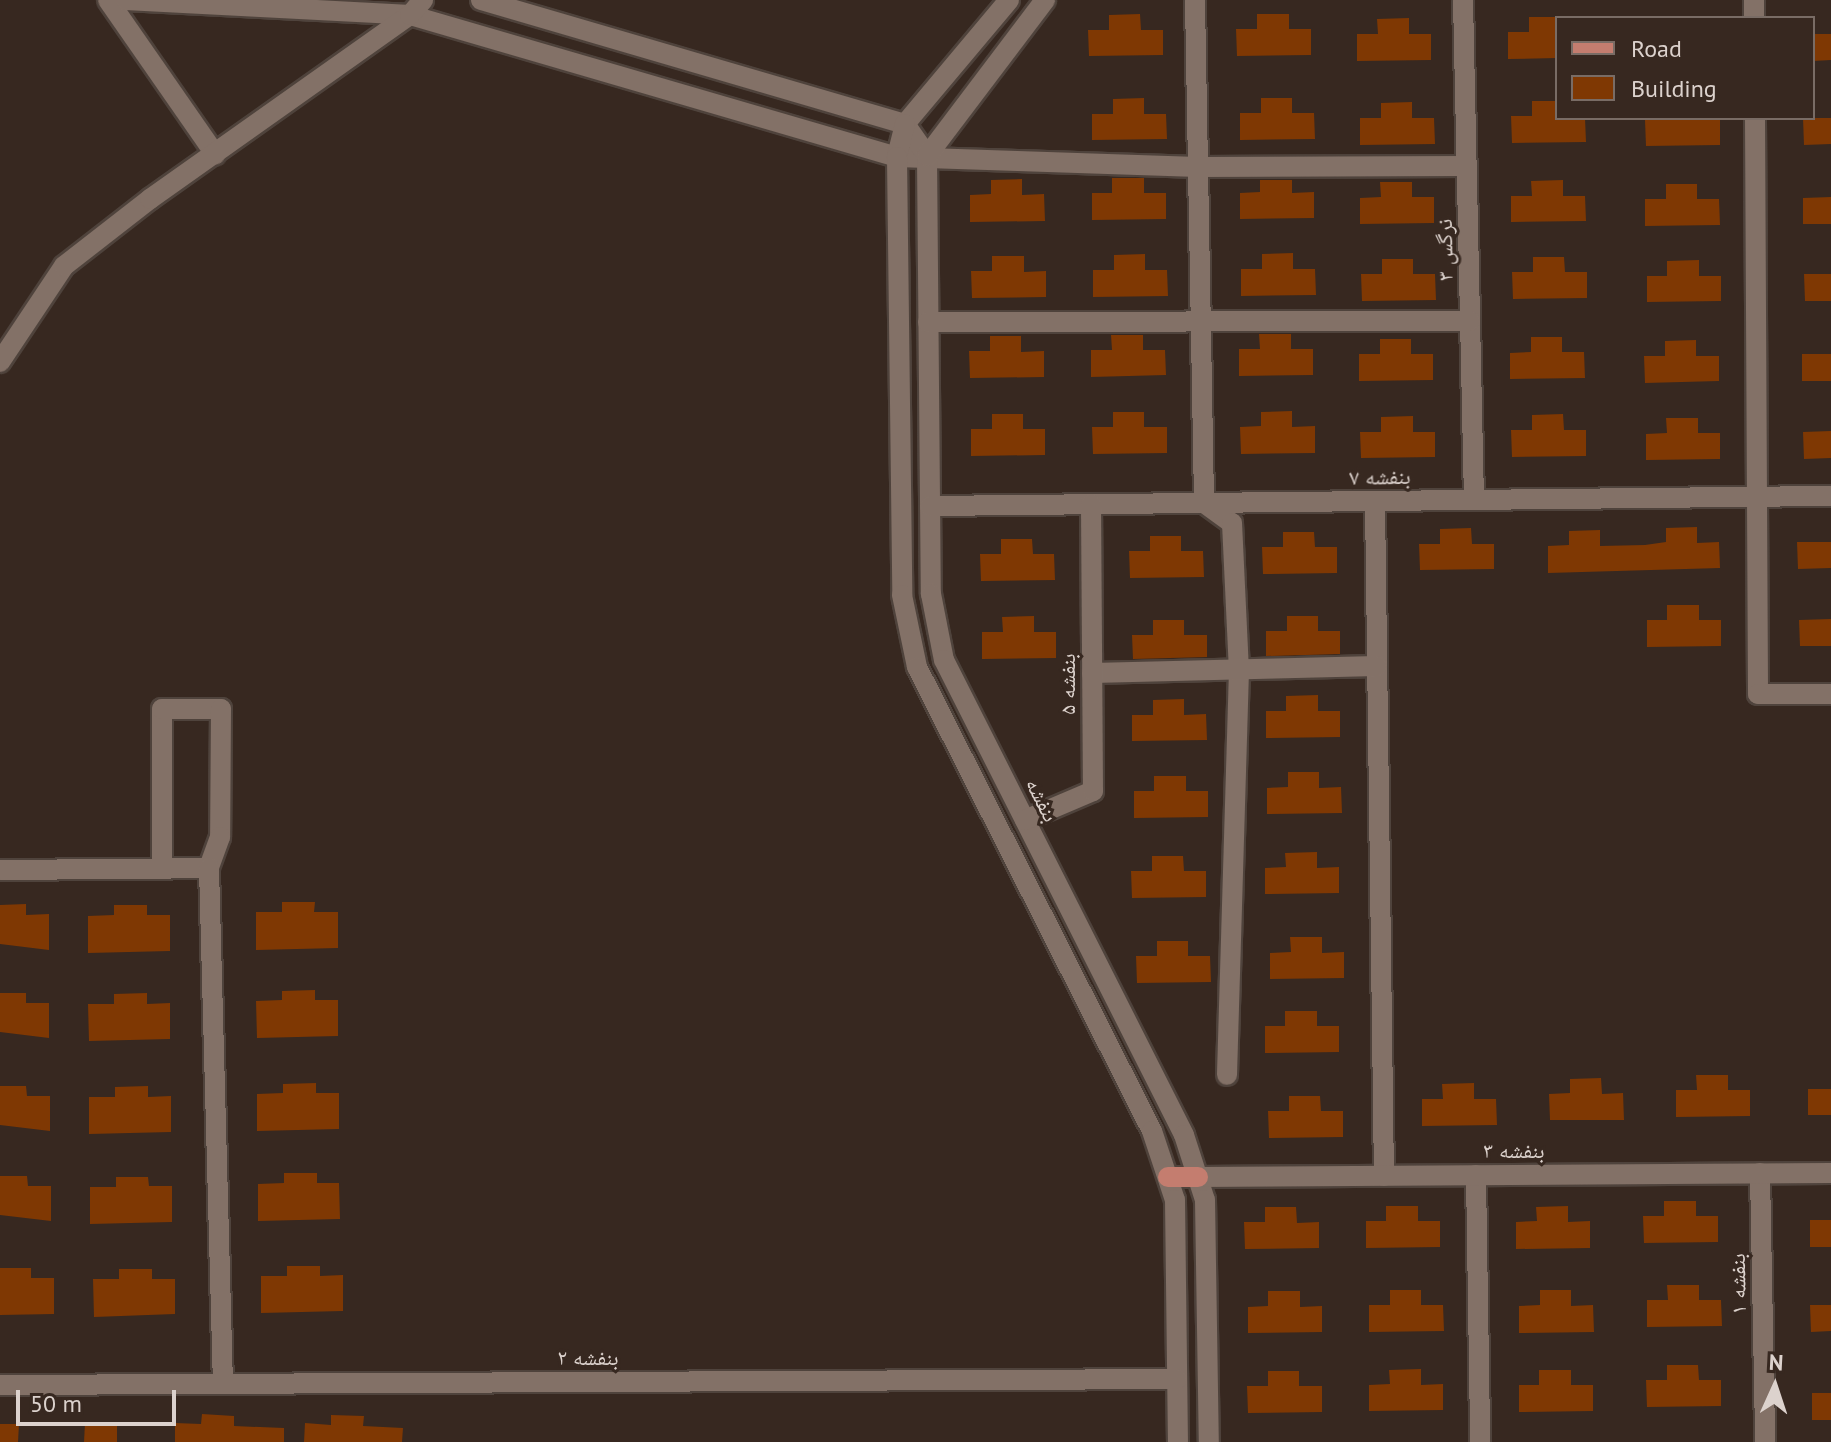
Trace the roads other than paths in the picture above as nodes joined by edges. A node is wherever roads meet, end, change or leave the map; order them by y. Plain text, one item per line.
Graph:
1 (108, 0) edge
2 (126, 0) edge
3 (481, 0) edge
4 (1009, 0) edge
5 (1045, 0) edge
6 (1195, 0) edge
7 (1463, 0) edge
8 (413, 5) edge
9 (673, 58) junction
10 (664, 90) junction
11 (1755, 120) edge
12 (905, 124) junction
13 (215, 154) junction
14 (927, 156) junction
15 (897, 157) junction
16 (1467, 166) junction
17 (1198, 167) junction
18 (1201, 320) junction
19 (1470, 321) junction
20 (928, 322) junction
21 (0, 362) edge
22 (1831, 496) edge
23 (1757, 497) junction
24 (1474, 500) junction
25 (1375, 501) junction
26 (1204, 503) junction
27 (1091, 504) junction
28 (930, 506) junction
29 (1377, 666) junction
30 (1239, 670) junction
31 (1092, 673) junction
32 (1831, 694) edge
33 (1025, 820) junction
34 (209, 868) junction
35 (162, 869) junction
36 (0, 870) edge
37 (1227, 1075) dead end
38 (1760, 1173) junction
39 (1831, 1173) edge
40 (1476, 1175) junction
41 (1384, 1176) junction
42 (1168, 1177) junction
43 (1198, 1177) junction
44 (1177, 1379) junction
45 (223, 1384) junction
46 (0, 1385) edge
47 (1178, 1442) edge
48 (1209, 1442) edge
49 (1480, 1442) edge
50 (1765, 1442) edge

1 - 13 street
2 - 8 street
3 - 9 street
4 - 12 street
5 - 14 street
6 - 17 street
7 - 16 street, نرگس ۳
8 - 10 street
8 - 13 street
9 - 10 street
9 - 12 street
10 - 15 street
11 - 23 street
12 - 14 street
12 - 15 street
13 - 21 street
14 - 15 street
14 - 17 street
14 - 20 street, بنفشه
15 - 42 street
16 - 17 street
16 - 19 street, نرگس ۳
17 - 18 street
18 - 19 street
18 - 20 street
18 - 26 street
19 - 24 street, نرگس ۳
20 - 28 street, بنفشه
22 - 23 street, بنفشه ۷
23 - 24 street, بنفشه ۷
23 - 32 street
24 - 25 street, بنفشه ۷
25 - 26 street, بنفشه ۷
25 - 29 street
26 - 27 street, بنفشه ۷
26 - 30 street
27 - 28 street, بنفشه ۷
27 - 31 street, بنفشه ۵
28 - 33 street, بنفشه
29 - 30 street
29 - 41 street
30 - 31 street
30 - 37 street
31 - 33 street, بنفشه ۵
33 - 43 street, بنفشه
34 - 35 street
34 - 35 street
34 - 45 street
35 - 36 street
38 - 39 street, بنفشه ۳
38 - 40 street, بنفشه ۳
38 - 50 street, بنفشه ۱
40 - 41 street, بنفشه ۳
40 - 49 street
41 - 43 street, بنفشه ۳
42 - 43 main road
42 - 44 street
43 - 48 street, بنفشه
44 - 45 street, بنفشه ۲
44 - 47 street
45 - 46 street, بنفشه ۲

